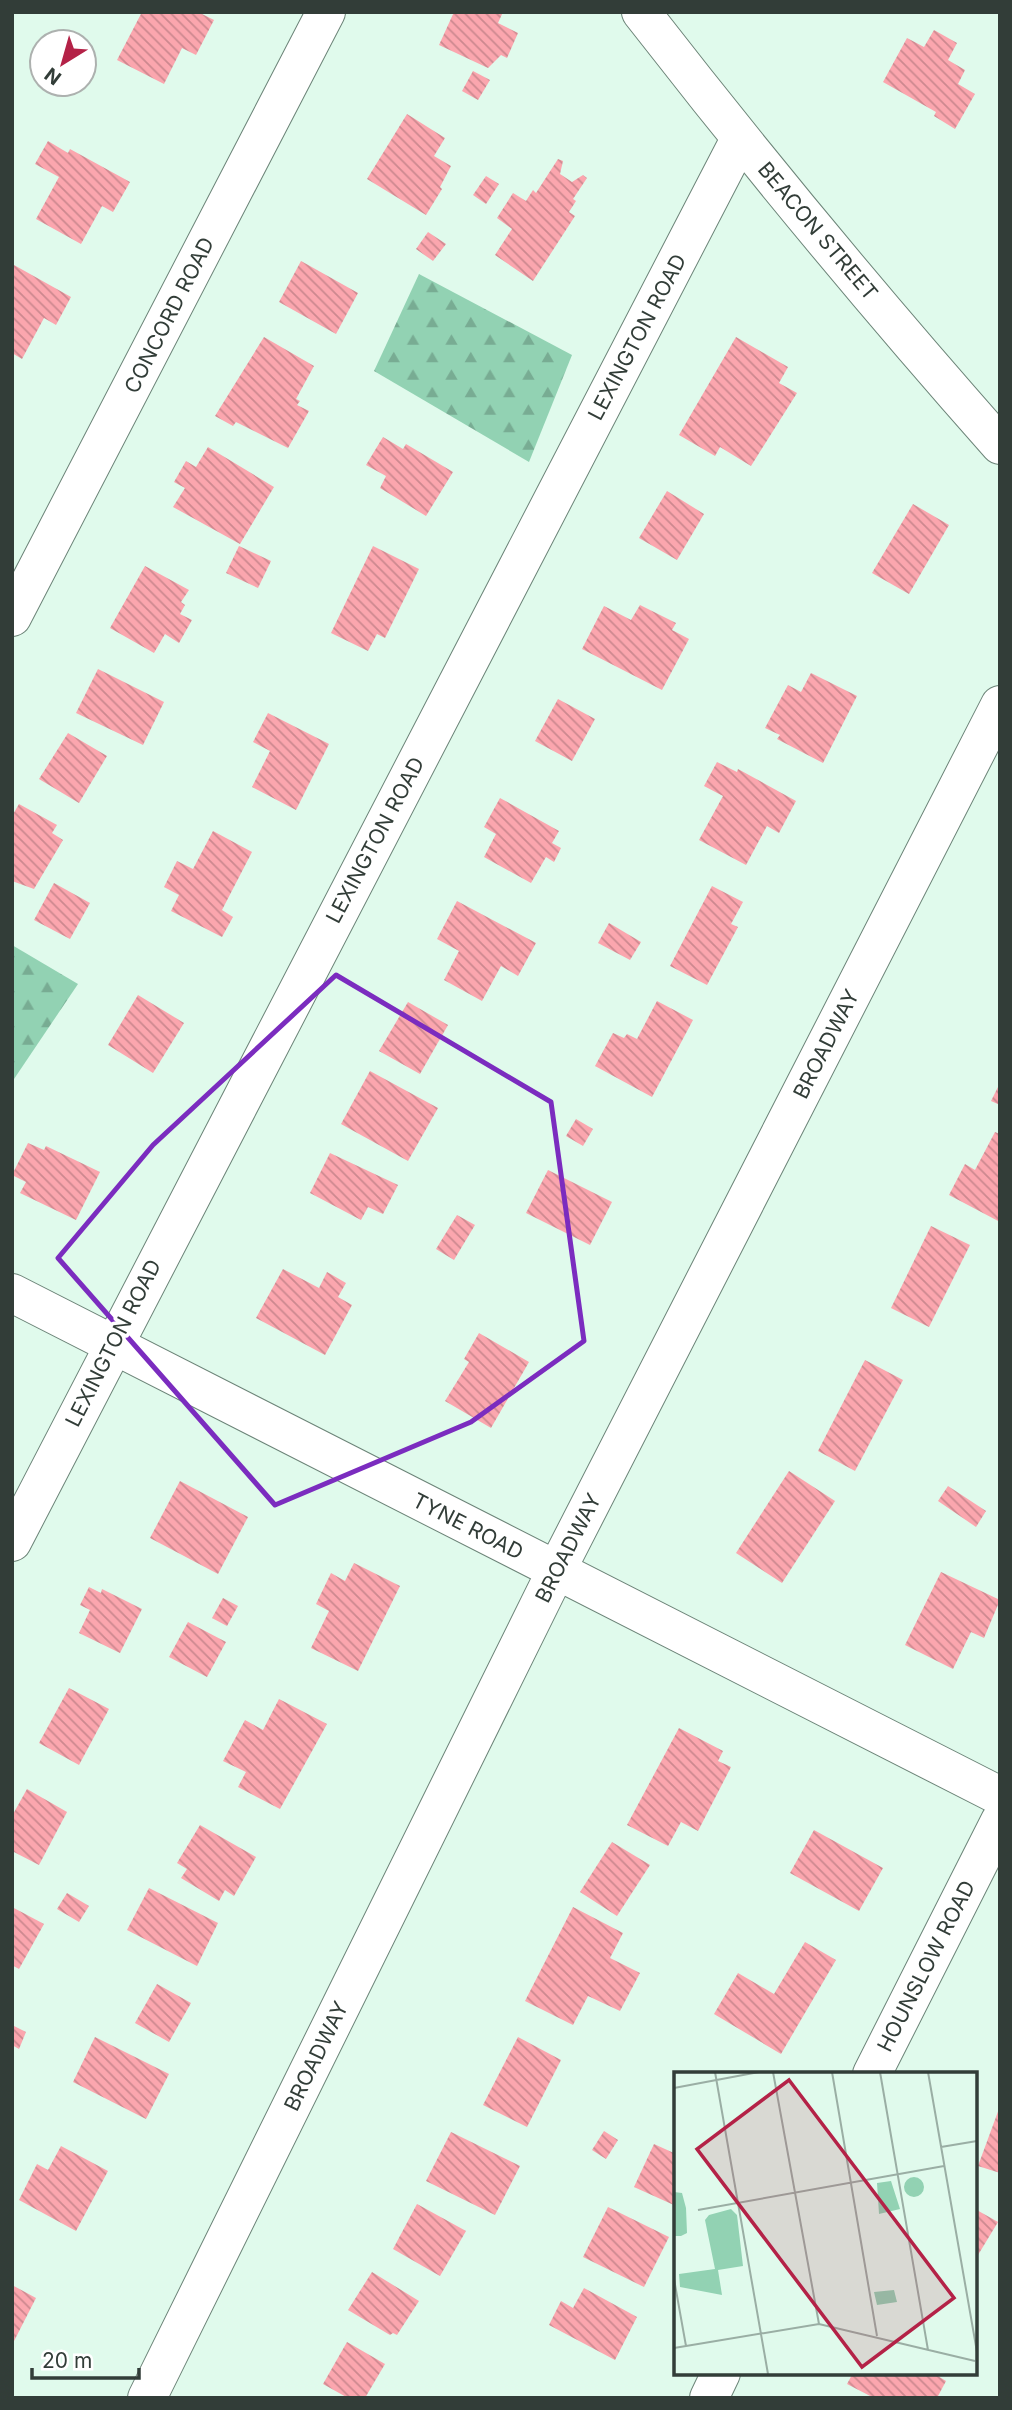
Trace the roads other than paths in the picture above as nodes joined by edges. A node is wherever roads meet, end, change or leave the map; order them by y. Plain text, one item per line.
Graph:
1 (326, 12) edge
2 (641, 12) edge
3 (740, 139) junction
4 (1000, 445) edge
5 (12, 617) edge
6 (1000, 705) edge
7 (12, 1293) edge
8 (113, 1343) junction
9 (12, 1542) edge
10 (556, 1571) junction
11 (1000, 1796) edge
12 (1000, 1821) edge
13 (873, 2072) edge
14 (720, 2375) edge
15 (147, 2398) edge
16 (709, 2398) edge

1 - 5 street, CONCORD ROAD
2 - 3 street, BEACON STREET
3 - 4 street, BEACON STREET
3 - 8 street, LEXINGTON ROAD
6 - 10 street, BROADWAY
7 - 8 street, TYNE ROAD
8 - 9 street, LEXINGTON ROAD
8 - 10 street, TYNE ROAD
10 - 11 street, TYNE ROAD
10 - 15 street, BROADWAY
12 - 13 street, HOUNSLOW ROAD
14 - 16 street

